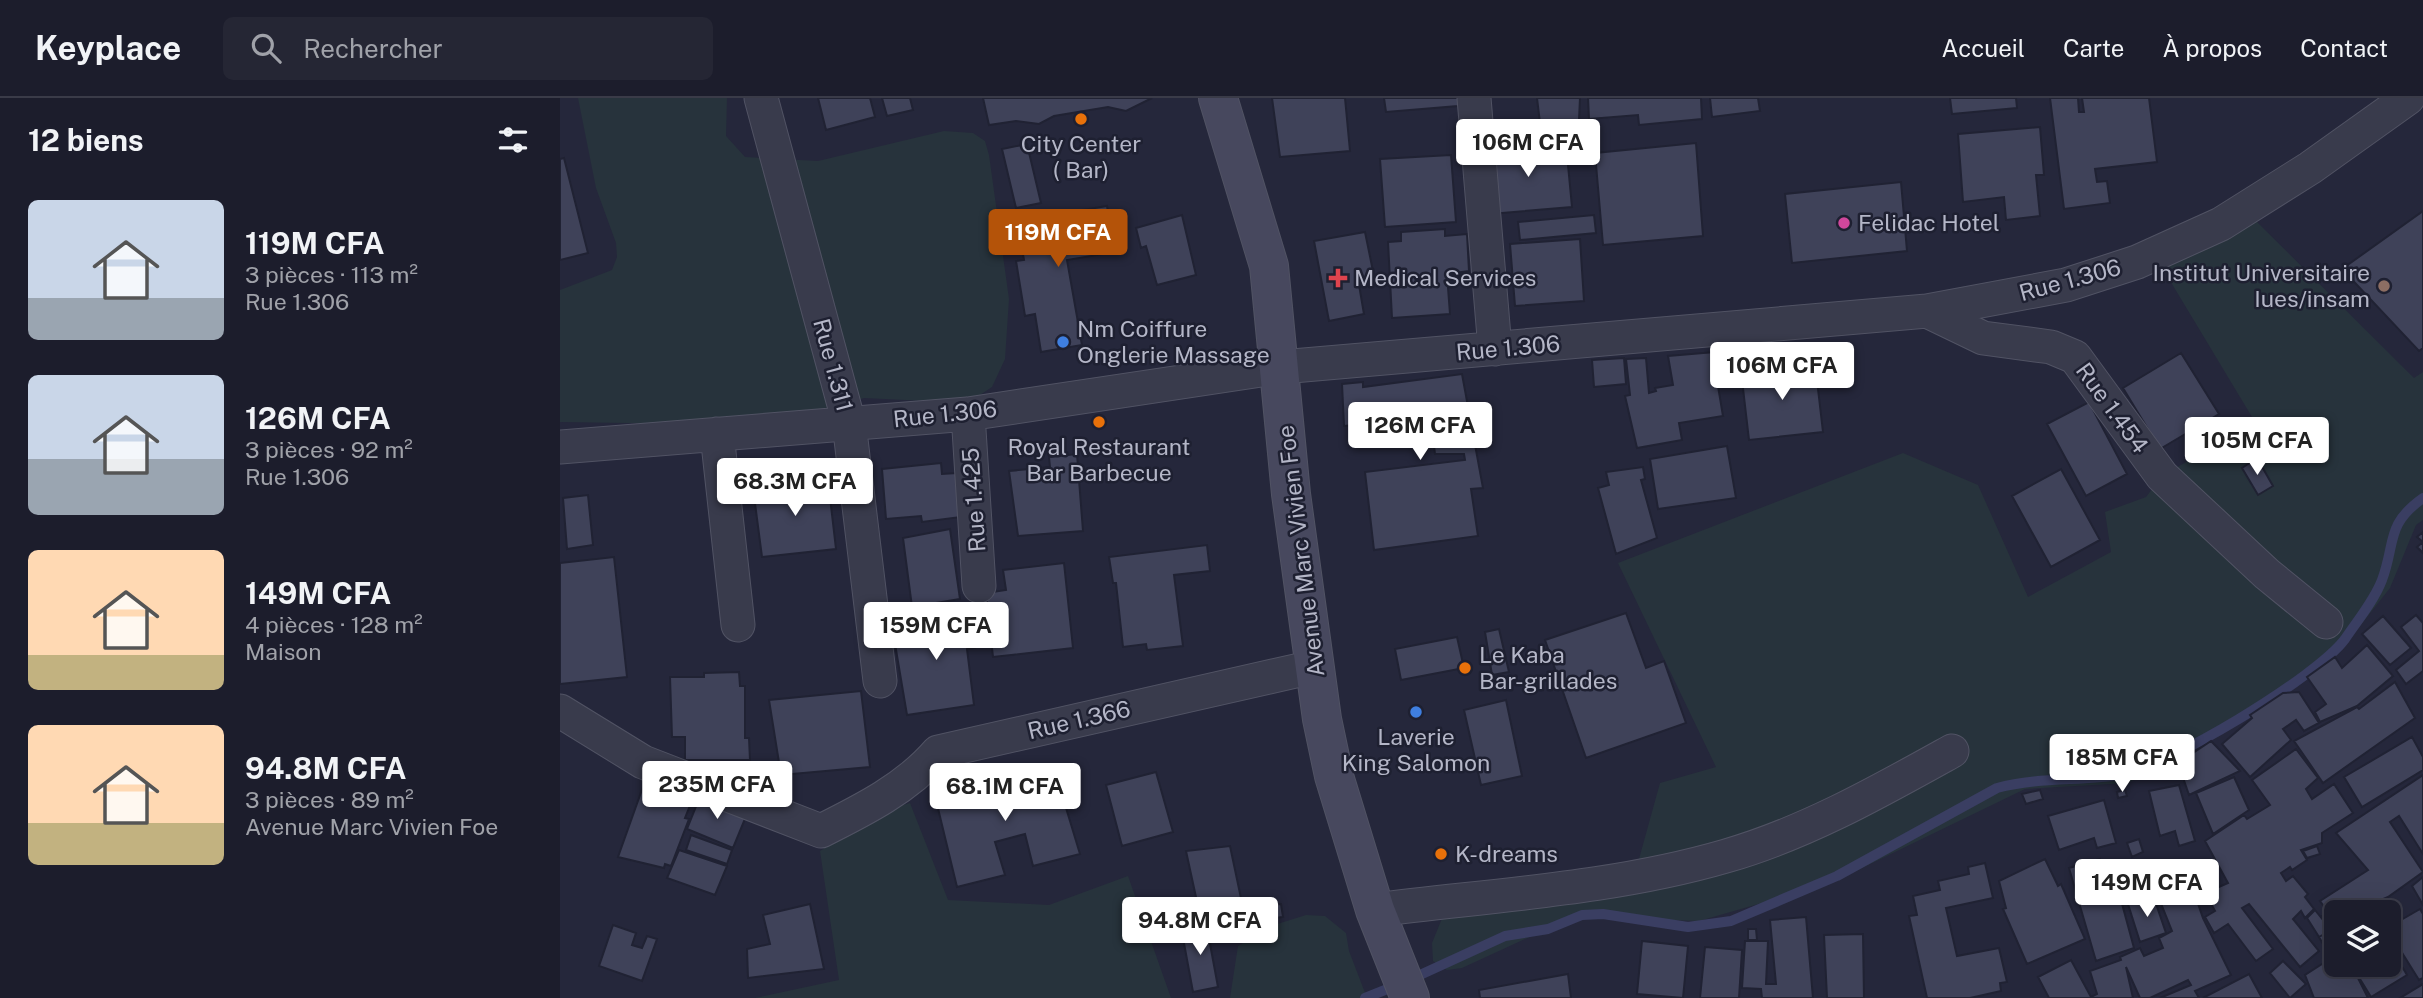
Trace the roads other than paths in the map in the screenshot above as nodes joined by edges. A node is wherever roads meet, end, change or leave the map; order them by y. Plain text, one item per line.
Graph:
1 (761, 98) edge
2 (1218, 98) edge
3 (1474, 98) edge
4 (2407, 98) edge
5 (1927, 311) junction
6 (1495, 349) junction
7 (1281, 367) junction
8 (968, 414) junction
9 (849, 423) junction
10 (717, 433) junction
11 (560, 447) edge
12 (979, 586) dead end
13 (2326, 622) dead end
14 (738, 625) dead end
15 (1313, 667) junction
16 (880, 681) dead end
17 (560, 710) edge
18 (1952, 751) dead end
19 (1382, 926) junction
20 (1410, 998) edge

1 - 9 street, Rue 1.311
2 - 7 main road, Avenue Marc Vivien Foe
3 - 6 street
4 - 5 street, Rue 1.306
5 - 6 street, Rue 1.306
5 - 13 street, Rue 1.454
6 - 7 street, Rue 1.306
7 - 8 street, Rue 1.306
7 - 15 main road, Avenue Marc Vivien Foe
8 - 9 street, Rue 1.306
8 - 12 street, Rue 1.425
9 - 10 street, Rue 1.306
9 - 16 street, Rue 1.311
10 - 11 street, Rue 1.306
10 - 14 street
15 - 17 street, Rue 1.366
15 - 19 main road, Avenue Marc Vivien Foe
18 - 19 street
19 - 20 main road, Avenue Marc Vivien Foe

